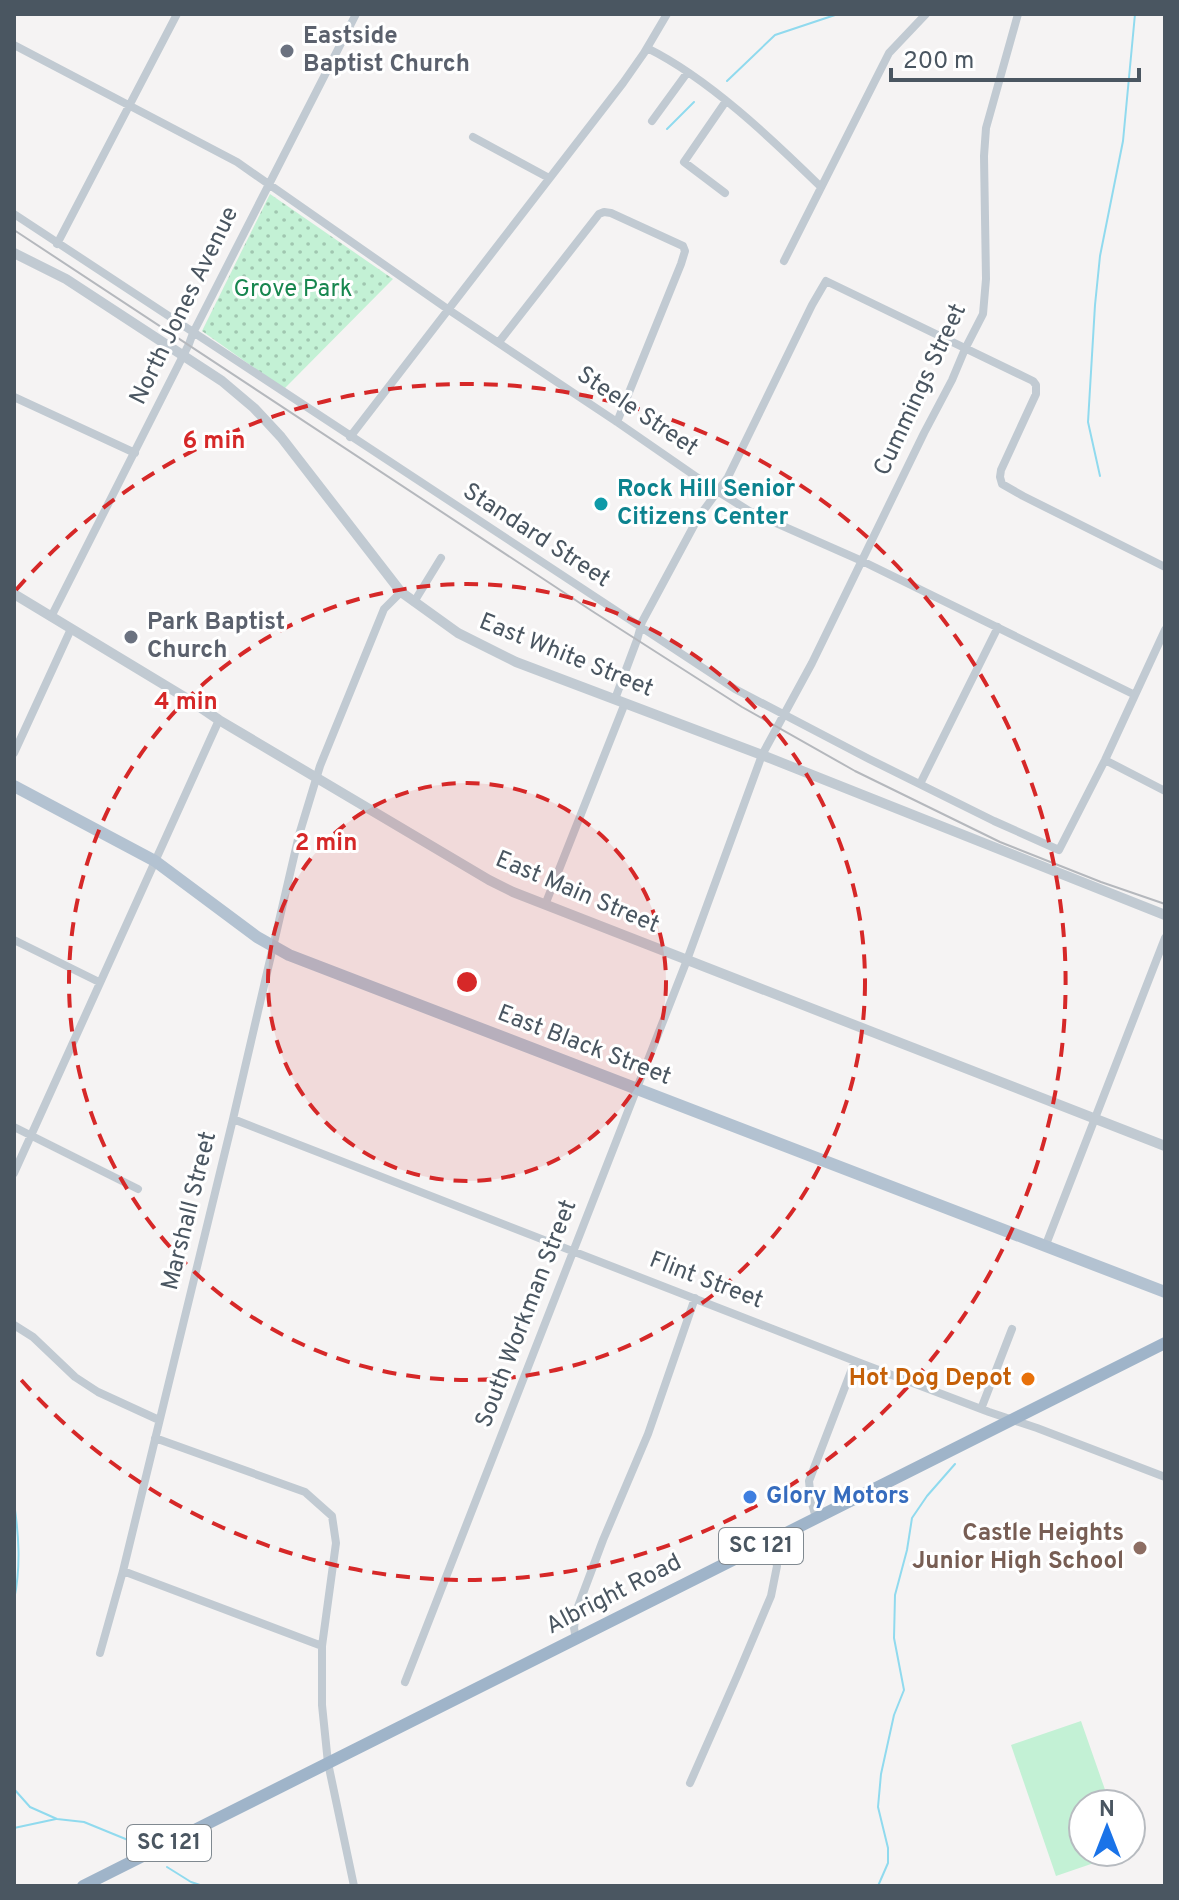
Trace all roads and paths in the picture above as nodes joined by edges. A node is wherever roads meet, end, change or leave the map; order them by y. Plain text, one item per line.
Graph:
1 (177, 14) edge
2 (356, 14) edge
3 (667, 14) edge
4 (926, 14) edge
5 (1018, 14) edge
6 (14, 45) edge
7 (647, 48) junction
8 (687, 73) junction
9 (726, 101) junction
10 (129, 105) junction
11 (652, 121) dead end
12 (473, 137) dead end
13 (549, 178) junction
14 (268, 184) junction
15 (821, 187) junction
16 (725, 193) dead end
17 (14, 214) edge
18 (57, 244) junction
19 (14, 253) edge
20 (784, 261) dead end
21 (449, 310) junction
22 (193, 333) junction
23 (499, 342) junction
24 (965, 349) junction
25 (183, 355) junction
26 (14, 397) edge
27 (617, 422) junction
28 (350, 437) junction
29 (135, 453) junction
30 (718, 491) junction
31 (441, 558) dead end
32 (862, 561) junction
33 (1165, 567) edge
34 (401, 592) junction
35 (14, 594) edge
36 (414, 602) junction
37 (51, 617) junction
38 (998, 627) junction
39 (640, 628) junction
40 (71, 629) junction
41 (1165, 630) edge
42 (1135, 695) junction
43 (620, 701) junction
44 (784, 716) junction
45 (219, 720) junction
46 (14, 753) edge
47 (762, 755) junction
48 (1105, 760) junction
49 (316, 778) junction
50 (920, 784) junction
51 (14, 786) edge
52 (1165, 791) edge
53 (155, 861) junction
54 (545, 905) junction
55 (1165, 915) edge
56 (1165, 938) edge
57 (14, 940) edge
58 (273, 947) junction
59 (687, 960) junction
60 (99, 982) junction
61 (637, 1090) junction
62 (233, 1119) junction
63 (1095, 1119) junction
64 (14, 1127) edge
65 (31, 1136) junction
66 (1165, 1146) edge
67 (14, 1173) edge
68 (138, 1189) dead end
69 (1045, 1247) junction
70 (573, 1251) junction
71 (1165, 1292) edge
72 (695, 1298) junction
73 (14, 1325) edge
74 (1012, 1329) dead end
75 (1165, 1343) edge
76 (855, 1361) junction
77 (981, 1409) junction
78 (159, 1420) junction
79 (1013, 1420) junction
80 (155, 1438) junction
81 (1165, 1477) edge
82 (816, 1518) junction
83 (771, 1541) junction
84 (123, 1571) junction
85 (576, 1639) junction
86 (322, 1646) junction
87 (100, 1653) dead end
88 (405, 1682) dead end
89 (328, 1763) junction
90 (690, 1783) dead end
91 (83, 1886) edge
92 (354, 1886) edge

1 - 10 street
2 - 14 street, North Jones Avenue
3 - 7 street
4 - 15 street
5 - 24 street, Cummings Street
6 - 10 street, Steele Street
7 - 8 street
7 - 13 street
8 - 9 street
8 - 11 street
9 - 15 street
9 - 16 street
10 - 14 street, Steele Street
10 - 18 street
12 - 13 street
13 - 21 street
14 - 21 street, Steele Street
14 - 22 street, North Jones Avenue
15 - 20 street
17 - 18 street, Standard Street
18 - 22 street, Standard Street
19 - 25 street, East White Street
21 - 23 street, Steele Street
21 - 28 street
22 - 25 street, North Jones Avenue
22 - 28 street, Standard Street
23 - 27 street, Steele Street
23 - 27 street
24 - 30 street
24 - 32 street, Cummings Street
24 - 33 street
25 - 29 street, North Jones Avenue
25 - 34 street, East White Street
26 - 29 street
27 - 30 street, Steele Street
28 - 39 street, Standard Street
29 - 37 street, North Jones Avenue
30 - 32 street, Steele Street
30 - 39 street
31 - 36 street
32 - 38 street, Steele Street
32 - 44 street, Cummings Street
34 - 36 street, East White Street
34 - 49 street, Marshall Street
35 - 37 street, East Main Street
36 - 43 street, East White Street
37 - 40 street, East Main Street
38 - 42 street, Steele Street
38 - 50 street
39 - 43 street
39 - 44 street, Standard Street
40 - 45 street, East Main Street
40 - 46 street
41 - 42 street
42 - 48 street
43 - 47 street, East White Street
43 - 54 street
44 - 47 street, Cummings Street
44 - 50 street, Standard Street
45 - 49 street, East Main Street
45 - 53 street
47 - 55 street, East White Street
47 - 59 street, Cummings Street
48 - 50 street, Standard Street
48 - 52 street
49 - 54 street, East Main Street
49 - 58 street, Marshall Street
51 - 53 main road, East Black Street
53 - 58 main road, East Black Street
53 - 60 street
54 - 59 street, East Main Street
56 - 63 street
57 - 60 street
58 - 61 main road, East Black Street
58 - 62 street, Marshall Street
59 - 61 street, South Workman Street
59 - 63 street, East Main Street
60 - 65 street
61 - 69 main road, East Black Street
61 - 70 street, South Workman Street
62 - 70 street, Flint Street
62 - 78 street, Marshall Street
63 - 66 street, East Main Street
63 - 69 street
64 - 65 street
65 - 67 street
65 - 68 street
69 - 71 main road, East Black Street
70 - 72 street, Flint Street
70 - 88 street, South Workman Street
72 - 76 street, Flint Street
72 - 85 street
73 - 78 street
74 - 77 street
75 - 79 highway, Albright Road / SC 121
76 - 77 street, Flint Street
76 - 82 street
77 - 79 street, Flint Street
78 - 80 street, Marshall Street
79 - 81 street, Flint Street
79 - 82 highway, Albright Road / SC 121
80 - 84 street, Marshall Street
80 - 86 street
82 - 83 highway, Albright Road / SC 121
83 - 85 highway, Albright Road / SC 121
83 - 90 street
84 - 86 street
84 - 87 street, Marshall Street
85 - 89 highway, Albright Road / SC 121
86 - 89 street
89 - 91 highway, Albright Road / SC 121
89 - 92 street

